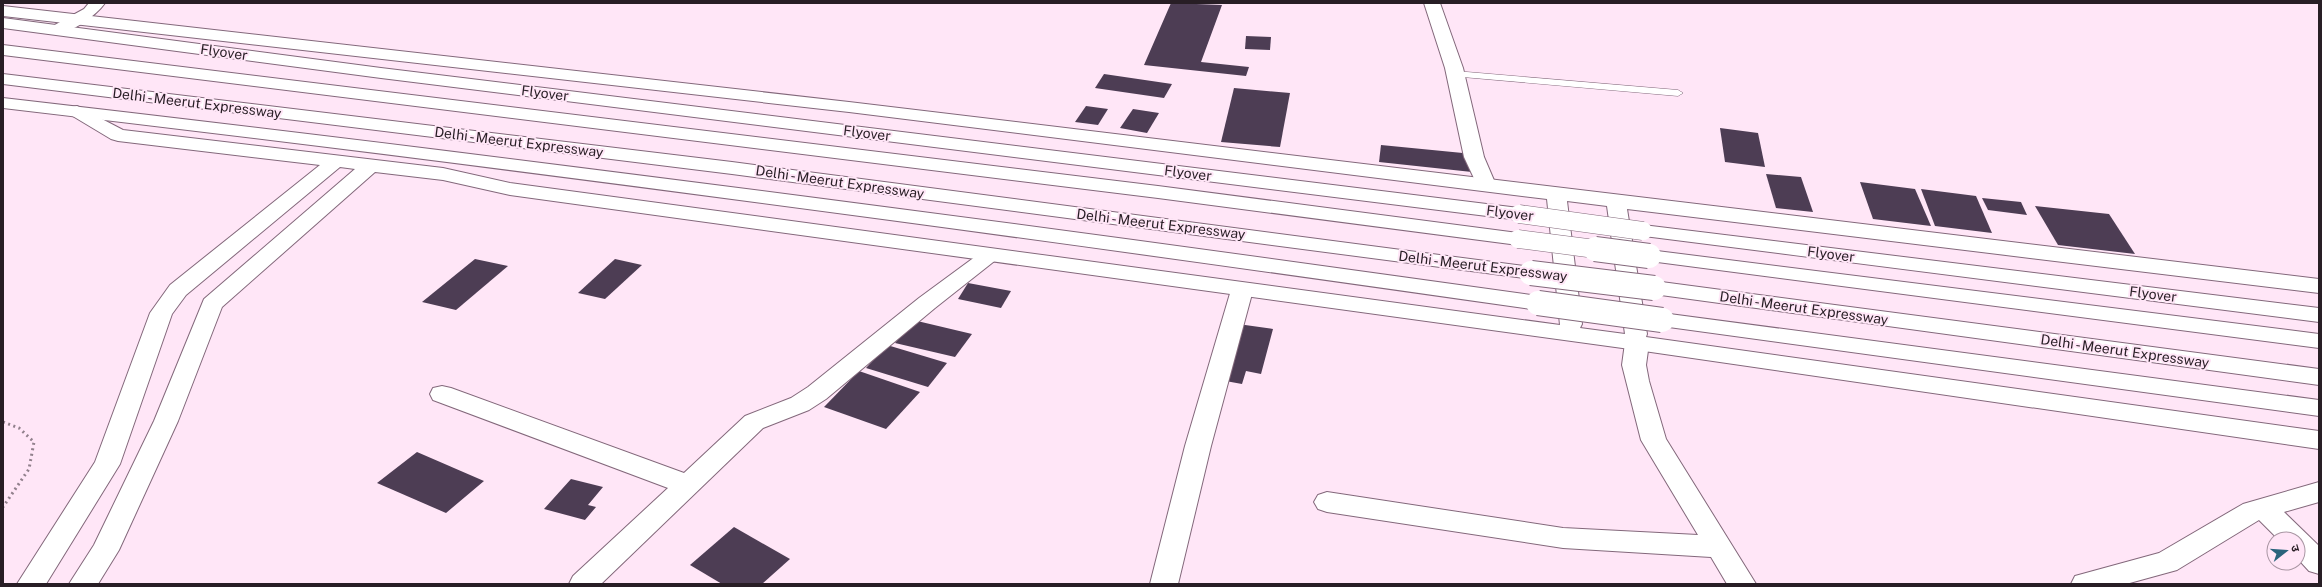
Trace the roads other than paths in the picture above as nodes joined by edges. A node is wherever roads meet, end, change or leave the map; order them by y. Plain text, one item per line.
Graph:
1 (97, 3) edge
2 (1432, 3) edge
3 (3, 11) edge
4 (77, 20) junction
5 (3, 23) edge
6 (57, 30) junction
7 (3, 50) edge
8 (1455, 74) junction
9 (3, 79) edge
10 (1678, 93) dead end
11 (3, 103) edge
12 (77, 111) junction
13 (336, 162) junction
14 (370, 166) junction
15 (1486, 185) junction
16 (1556, 194) junction
17 (1616, 202) junction
18 (990, 255) junction
19 (2319, 286) edge
20 (1242, 290) junction
21 (2319, 314) edge
22 (1572, 334) junction
23 (2319, 341) edge
24 (1637, 343) junction
25 (2319, 377) edge
26 (442, 394) dead end
27 (2319, 408) edge
28 (2319, 440) edge
29 (686, 484) junction
30 (2319, 492) edge
31 (1327, 502) dead end
32 (2263, 507) junction
33 (2287, 531) edge
34 (1720, 548) junction
35 (2306, 550) edge
36 (2319, 563) edge
37 (31, 584) edge
38 (83, 584) edge
39 (583, 584) edge
40 (1164, 584) edge
41 (1742, 584) edge
42 (2085, 584) edge

1 - 4 main road
2 - 8 main road
3 - 4 main road
4 - 6 main road
4 - 15 main road
5 - 6 main road, Flyover
6 - 21 main road, Flyover, bridge
7 - 23 main road, Delhi - Meerut Expressway, bridge
8 - 10 lane
8 - 15 main road
9 - 25 main road, Delhi - Meerut Expressway, bridge
11 - 12 main road
12 - 13 main road
12 - 27 main road, bridge
13 - 14 main road
13 - 37 main road
14 - 18 main road
14 - 38 main road
15 - 16 main road
16 - 17 main road
16 - 22 main road
17 - 19 main road
17 - 24 main road
18 - 20 main road
18 - 29 main road
20 - 22 main road
20 - 40 main road
22 - 24 main road
24 - 28 main road
24 - 34 main road
26 - 29 main road
29 - 39 main road
30 - 32 main road
31 - 34 main road
32 - 33 main road
32 - 42 main road
34 - 41 main road
35 - 36 main road

